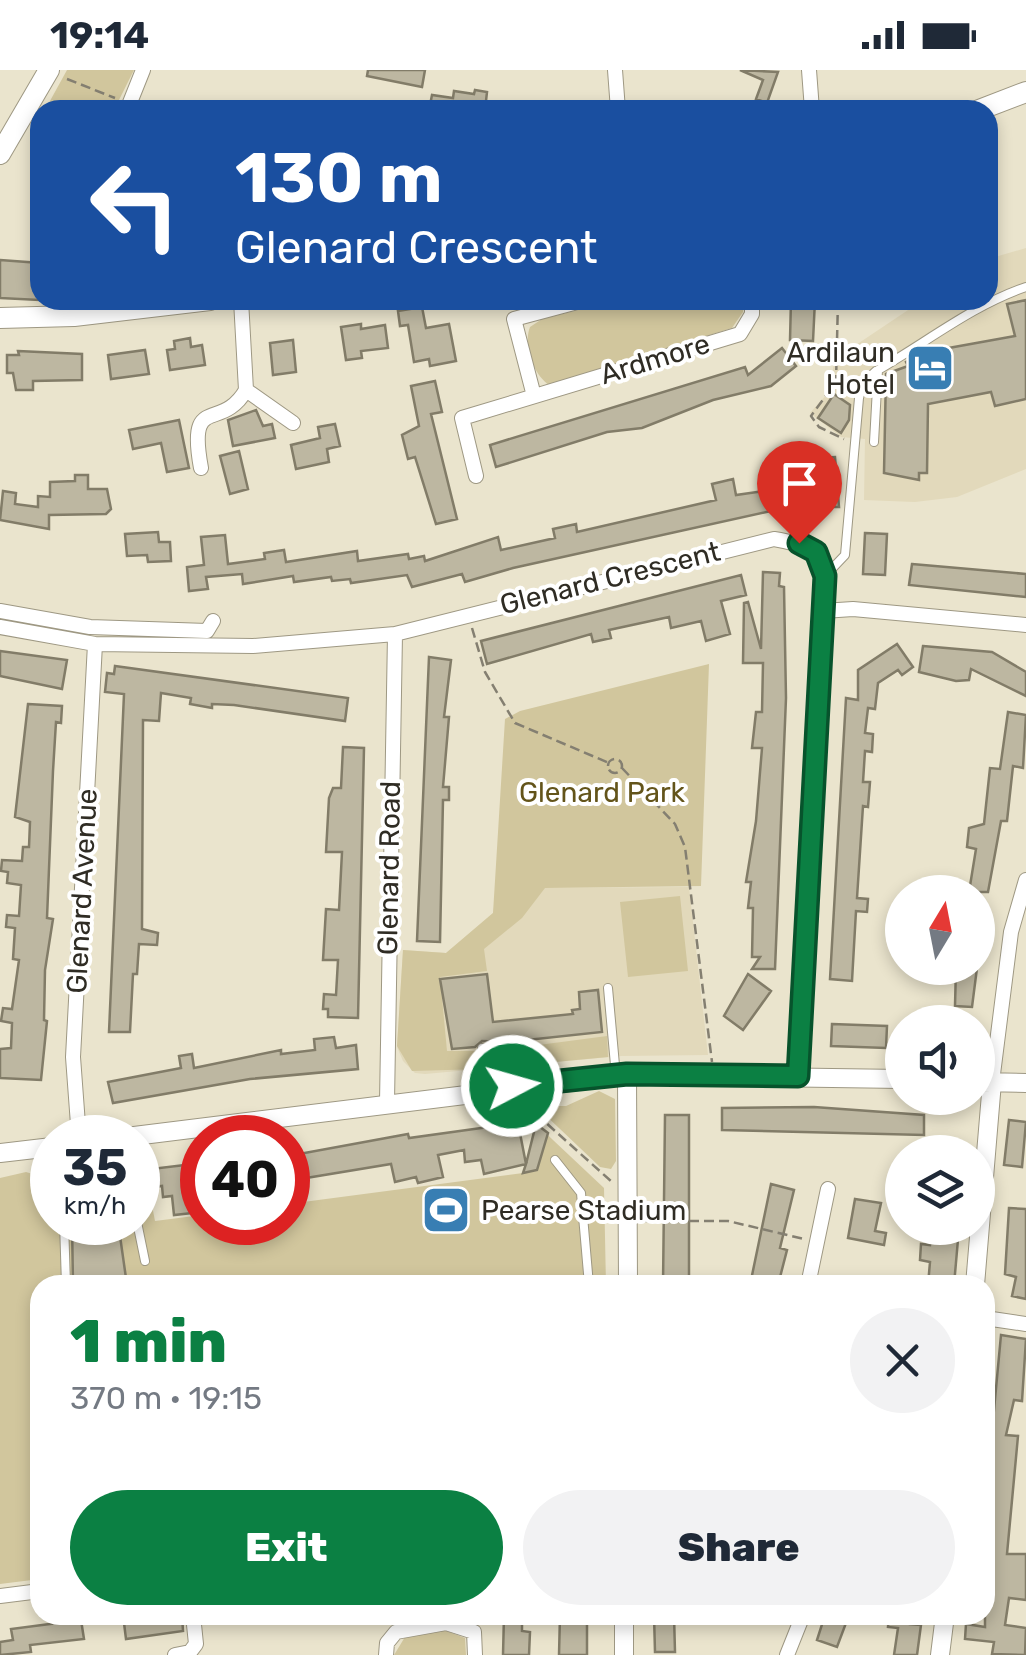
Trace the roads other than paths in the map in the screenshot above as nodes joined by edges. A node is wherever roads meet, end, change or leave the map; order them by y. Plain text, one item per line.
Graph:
1 (143, 70) edge
2 (615, 70) edge
3 (809, 70) edge
4 (55, 73) edge
5 (1026, 92) edge
6 (37, 100) edge
7 (131, 100) edge
8 (617, 100) edge
9 (811, 100) edge
10 (998, 103) edge
11 (30, 110) edge
12 (0, 154) edge
13 (1026, 287) edge
14 (998, 297) edge
15 (125, 310) edge
16 (242, 310) edge
17 (550, 310) edge
18 (752, 310) edge
19 (975, 310) edge
20 (0, 318) edge
21 (878, 370) junction
22 (246, 390) junction
23 (534, 396) junction
24 (293, 423) dead end
25 (874, 442) dead end
26 (202, 468) dead end
27 (476, 476) dead end
28 (825, 576) junction
29 (823, 611) junction
30 (0, 612) edge
31 (213, 621) dead end
32 (1026, 626) edge
33 (0, 627) edge
34 (394, 634) junction
35 (95, 644) junction
36 (1026, 880) edge
37 (608, 988) dead end
38 (995, 1026) edge
39 (482, 1048) dead end
40 (621, 1075) junction
41 (798, 1076) junction
42 (885, 1079) edge
43 (995, 1082) edge
44 (1026, 1083) edge
45 (516, 1092) junction
46 (386, 1102) junction
47 (77, 1115) edge
48 (983, 1115) edge
49 (160, 1132) edge
50 (30, 1150) edge
51 (0, 1153) edge
52 (555, 1160) dead end
53 (828, 1190) dead end
54 (65, 1245) edge
55 (142, 1245) edge
56 (145, 1262) dead end
57 (66, 1275) edge
58 (587, 1275) edge
59 (628, 1275) edge
60 (810, 1275) edge
61 (975, 1275) edge
62 (995, 1319) edge
63 (1026, 1324) edge
64 (30, 1592) edge
65 (0, 1596) edge
66 (194, 1625) edge
67 (435, 1625) edge
68 (452, 1625) edge
69 (624, 1625) edge
70 (799, 1625) edge
71 (943, 1625) edge
72 (175, 1655) edge
73 (386, 1655) edge
74 (475, 1655) edge
75 (624, 1655) edge
76 (787, 1655) edge
77 (940, 1655) edge

1 - 7 street
2 - 8 street
3 - 9 street
4 - 6 main road
5 - 10 main road
11 - 12 main road
13 - 14 lane
15 - 20 main road
16 - 22 street
17 - 23 street
18 - 23 street, Ardmore
19 - 21 lane
21 - 25 lane
21 - 28 lane
22 - 24 street
22 - 26 street
23 - 27 street, Ardmore
28 - 29 street
28 - 34 street, Glenard Crescent
29 - 32 street
29 - 41 street
30 - 31 street
33 - 35 street, Glenard Crescent
34 - 35 street, Glenard Crescent
34 - 46 street, Glenard Road
35 - 47 street, Glenard Avenue
36 - 38 street
37 - 40 lane
39 - 45 lane
40 - 41 street
40 - 45 street
40 - 59 street
41 - 42 street
43 - 44 street
45 - 46 street
46 - 49 street
48 - 61 street
50 - 51 street
52 - 58 lane
53 - 60 street
54 - 57 lane
55 - 56 lane
62 - 63 street
64 - 65 street
66 - 72 street
67 - 73 street
68 - 74 street
69 - 75 street
70 - 76 street
71 - 77 street

